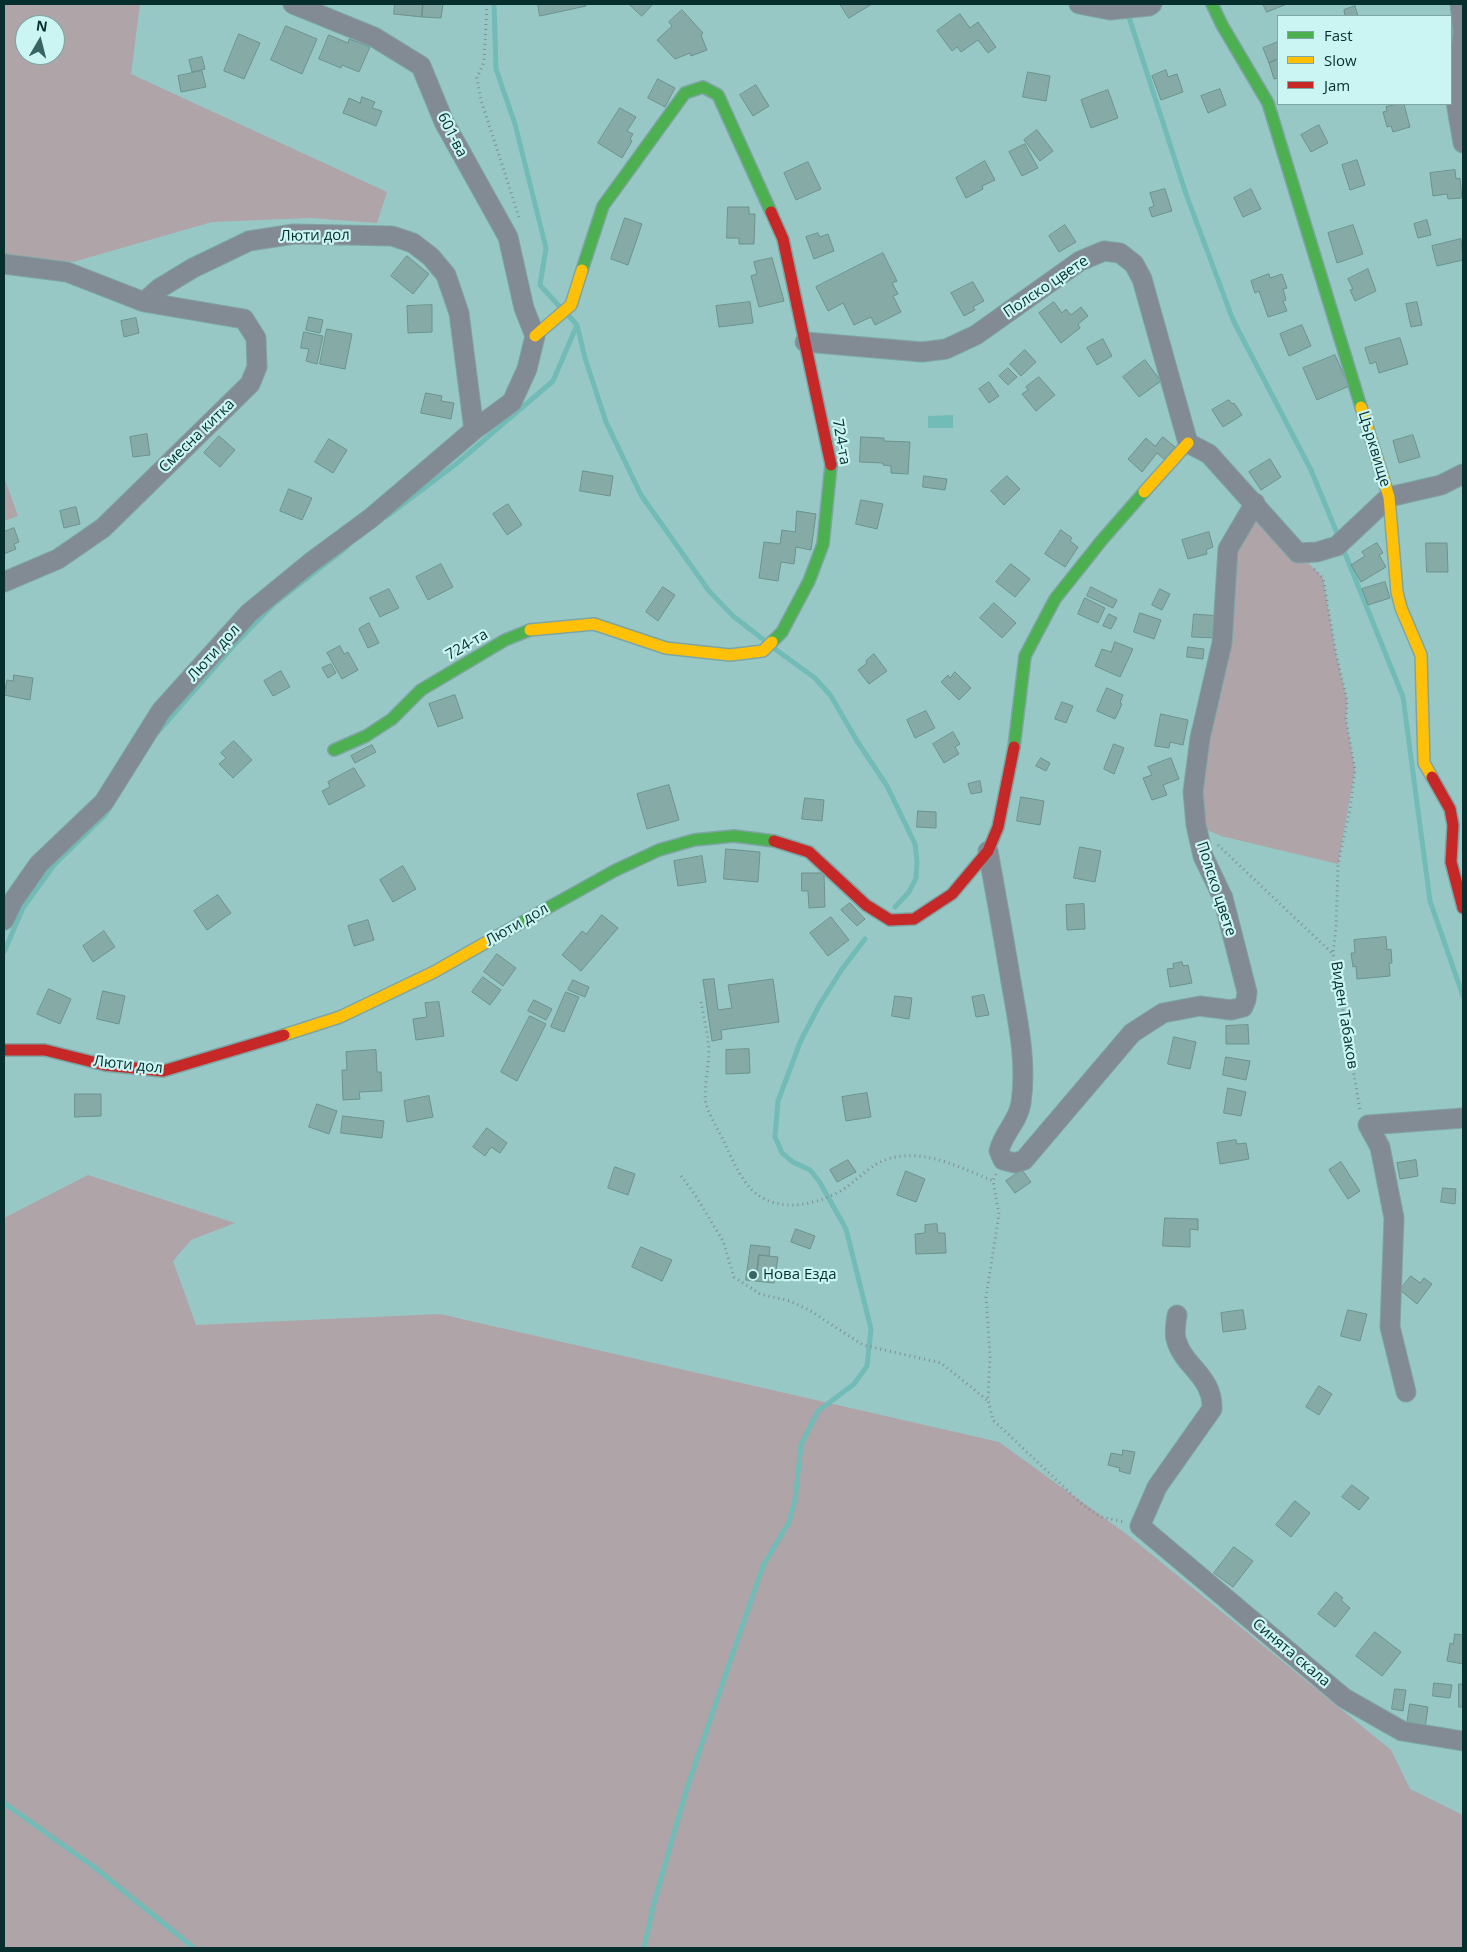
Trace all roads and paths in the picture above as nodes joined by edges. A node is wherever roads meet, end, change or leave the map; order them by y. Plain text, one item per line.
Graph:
1 (293, 4) edge
2 (487, 4) edge
3 (1079, 4) edge
4 (1152, 4) edge
5 (1212, 4) edge
6 (1460, 4) edge
7 (1463, 143) edge
8 (519, 218) dead end
9 (4, 264) edge
10 (144, 302) junction
11 (535, 336) junction
12 (806, 342) junction
13 (474, 430) junction
14 (1188, 443) junction
15 (1463, 474) edge
16 (1389, 497) junction
17 (1255, 503) junction
18 (1298, 553) junction
19 (4, 582) edge
20 (334, 750) dead end
21 (1196, 825) junction
22 (988, 851) junction
23 (1463, 908) edge
24 (4, 920) edge
25 (1333, 954) junction
26 (701, 1002) dead end
27 (4, 1050) edge
28 (1463, 1118) edge
29 (1368, 1125) junction
30 (1003, 1160) junction
31 (681, 1176) dead end
32 (993, 1181) junction
33 (1177, 1315) dead end
34 (1406, 1392) dead end
35 (988, 1400) junction
36 (1140, 1526) junction
37 (1463, 1741) edge

1 - 11 street, 601-ва
2 - 8 path
3 - 4 street
5 - 16 street, Църквище
6 - 7 street
9 - 10 street
10 - 13 street, Люти дол
10 - 19 street, Смесна китка
11 - 12 street, 724-та
11 - 13 street, Люти дол
12 - 14 street, Полско цвете
12 - 20 street, 724-та
13 - 24 street, Люти дол
14 - 17 street
14 - 22 street
15 - 16 street
16 - 18 street
16 - 23 street, Църквище
17 - 18 street
17 - 21 street, Полско цвете
18 - 25 path, Виден Табаков
21 - 25 path
21 - 30 street, Полско цвете
22 - 27 street, Люти дол
22 - 30 street
25 - 29 path, Виден Табаков
26 - 32 path
28 - 29 street
29 - 34 street
30 - 32 path
31 - 35 path
32 - 35 path
33 - 36 street
35 - 36 path
36 - 37 street, Синята скала

